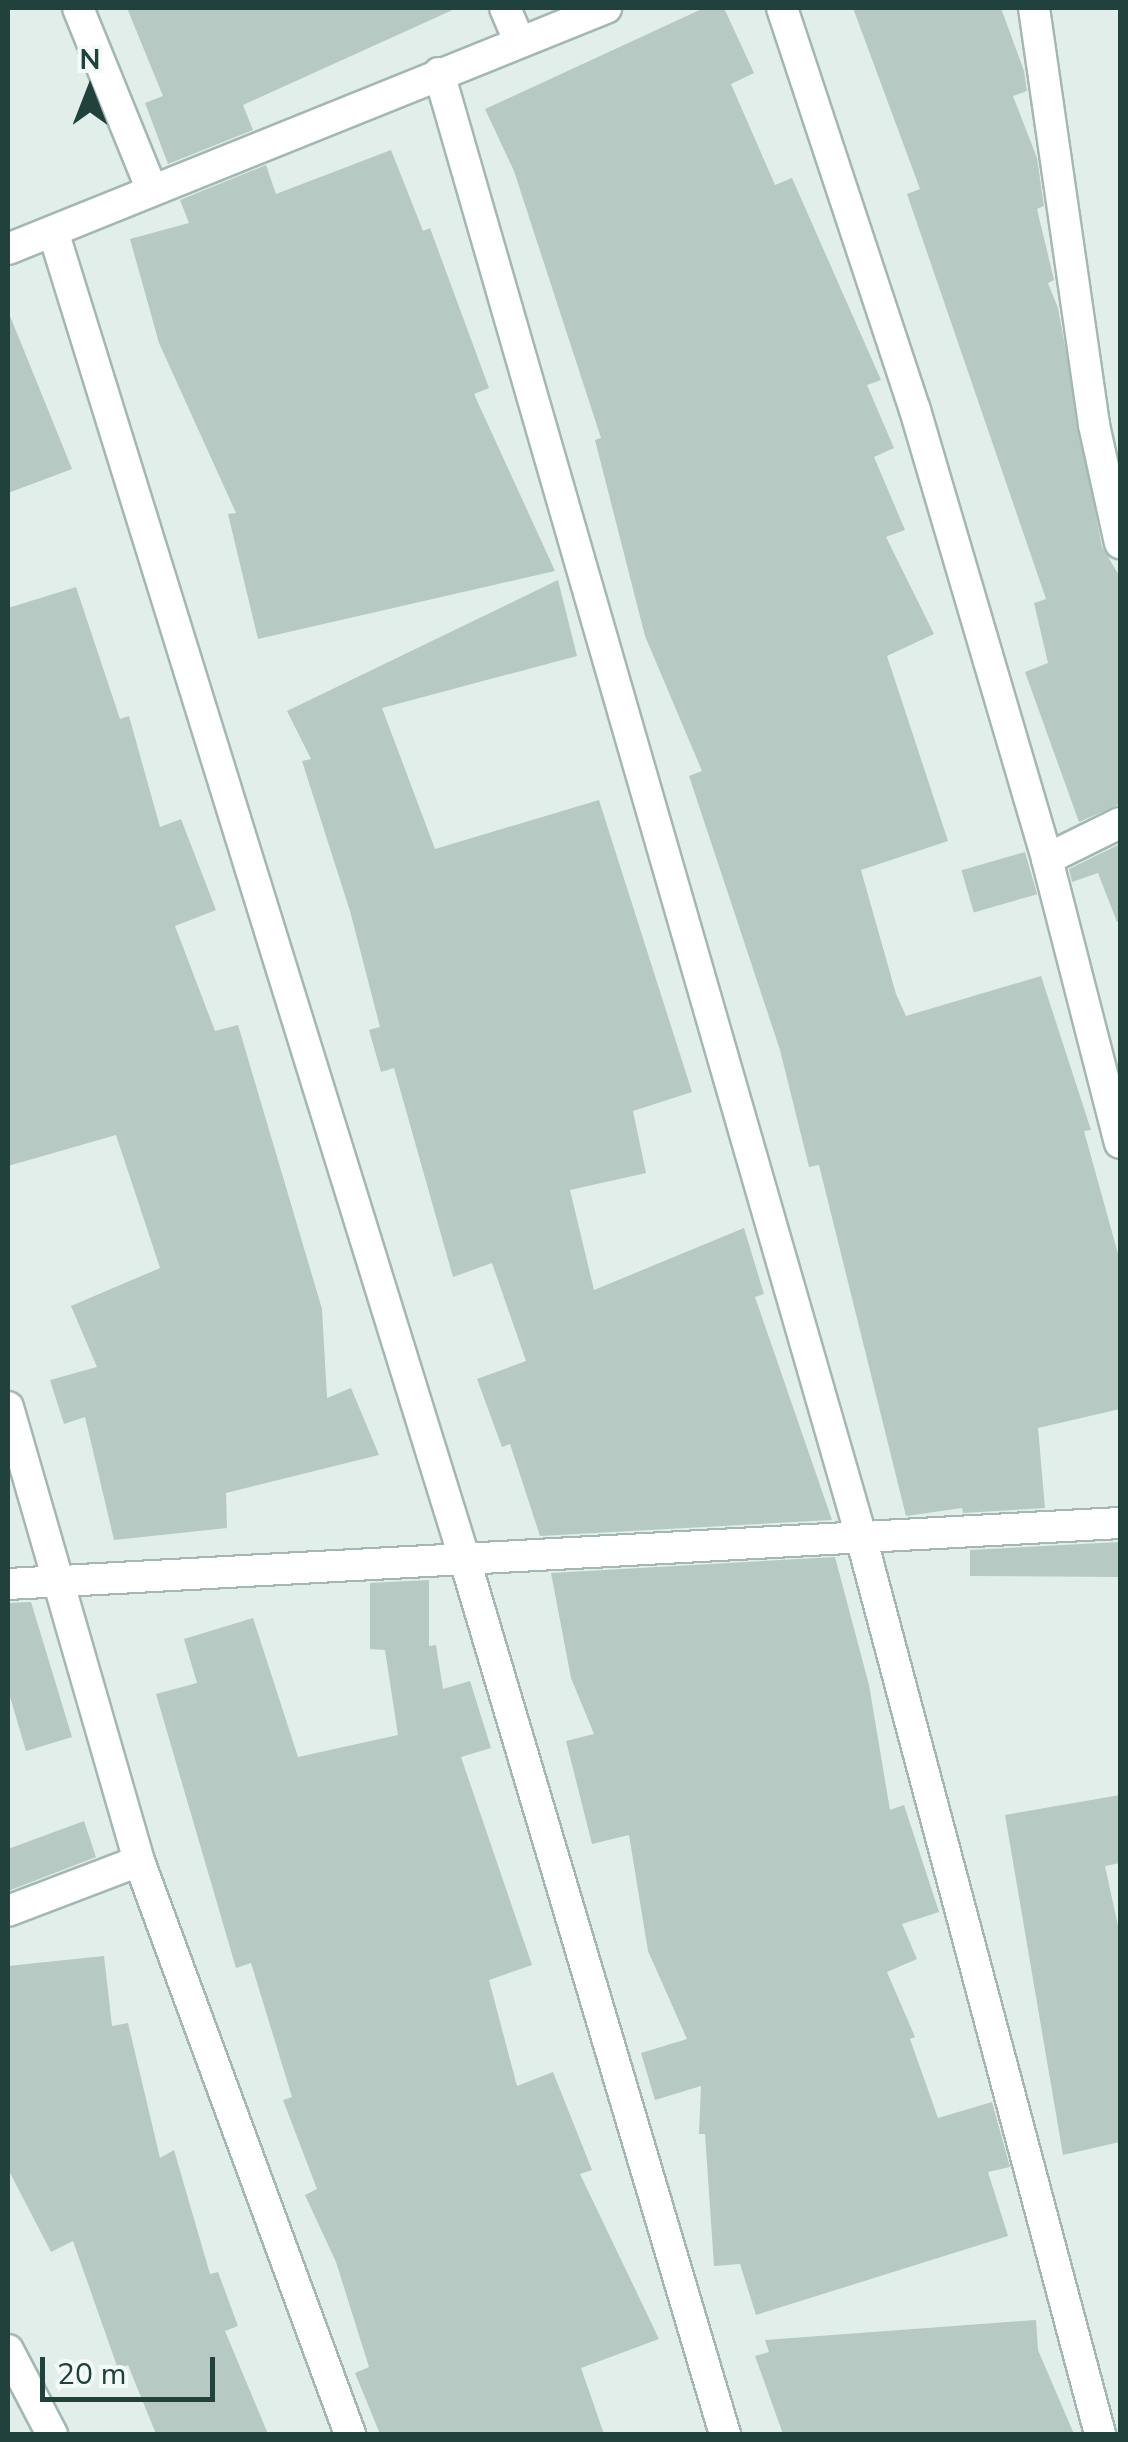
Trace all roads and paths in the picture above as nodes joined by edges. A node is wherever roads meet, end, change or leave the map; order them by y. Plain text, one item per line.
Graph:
1 (78, 8) edge
2 (505, 8) edge
3 (606, 8) edge
4 (782, 8) edge
5 (1034, 8) edge
6 (519, 41) junction
7 (439, 73) junction
8 (152, 190) junction
9 (53, 231) junction
10 (8, 249) edge
11 (1120, 543) edge
12 (1120, 823) edge
13 (1047, 860) junction
14 (1120, 1143) edge
15 (8, 1407) edge
16 (1120, 1523) edge
17 (860, 1533) junction
18 (464, 1557) junction
19 (60, 1578) junction
20 (8, 1584) edge
21 (139, 1861) junction
22 (8, 1911) edge
23 (8, 2350) edge
24 (52, 2434) edge
25 (350, 2434) edge
26 (724, 2434) edge
27 (1100, 2434) edge

1 - 8 street
2 - 6 street
3 - 6 street
4 - 13 street
5 - 11 street
6 - 7 street
7 - 8 street
7 - 17 street
8 - 9 street
9 - 10 street
9 - 18 street
12 - 13 street
13 - 14 street
15 - 19 street
16 - 17 street
17 - 18 street
17 - 27 street
18 - 19 street
18 - 26 street
19 - 20 street
19 - 21 street
21 - 22 street
21 - 25 street
23 - 24 street

